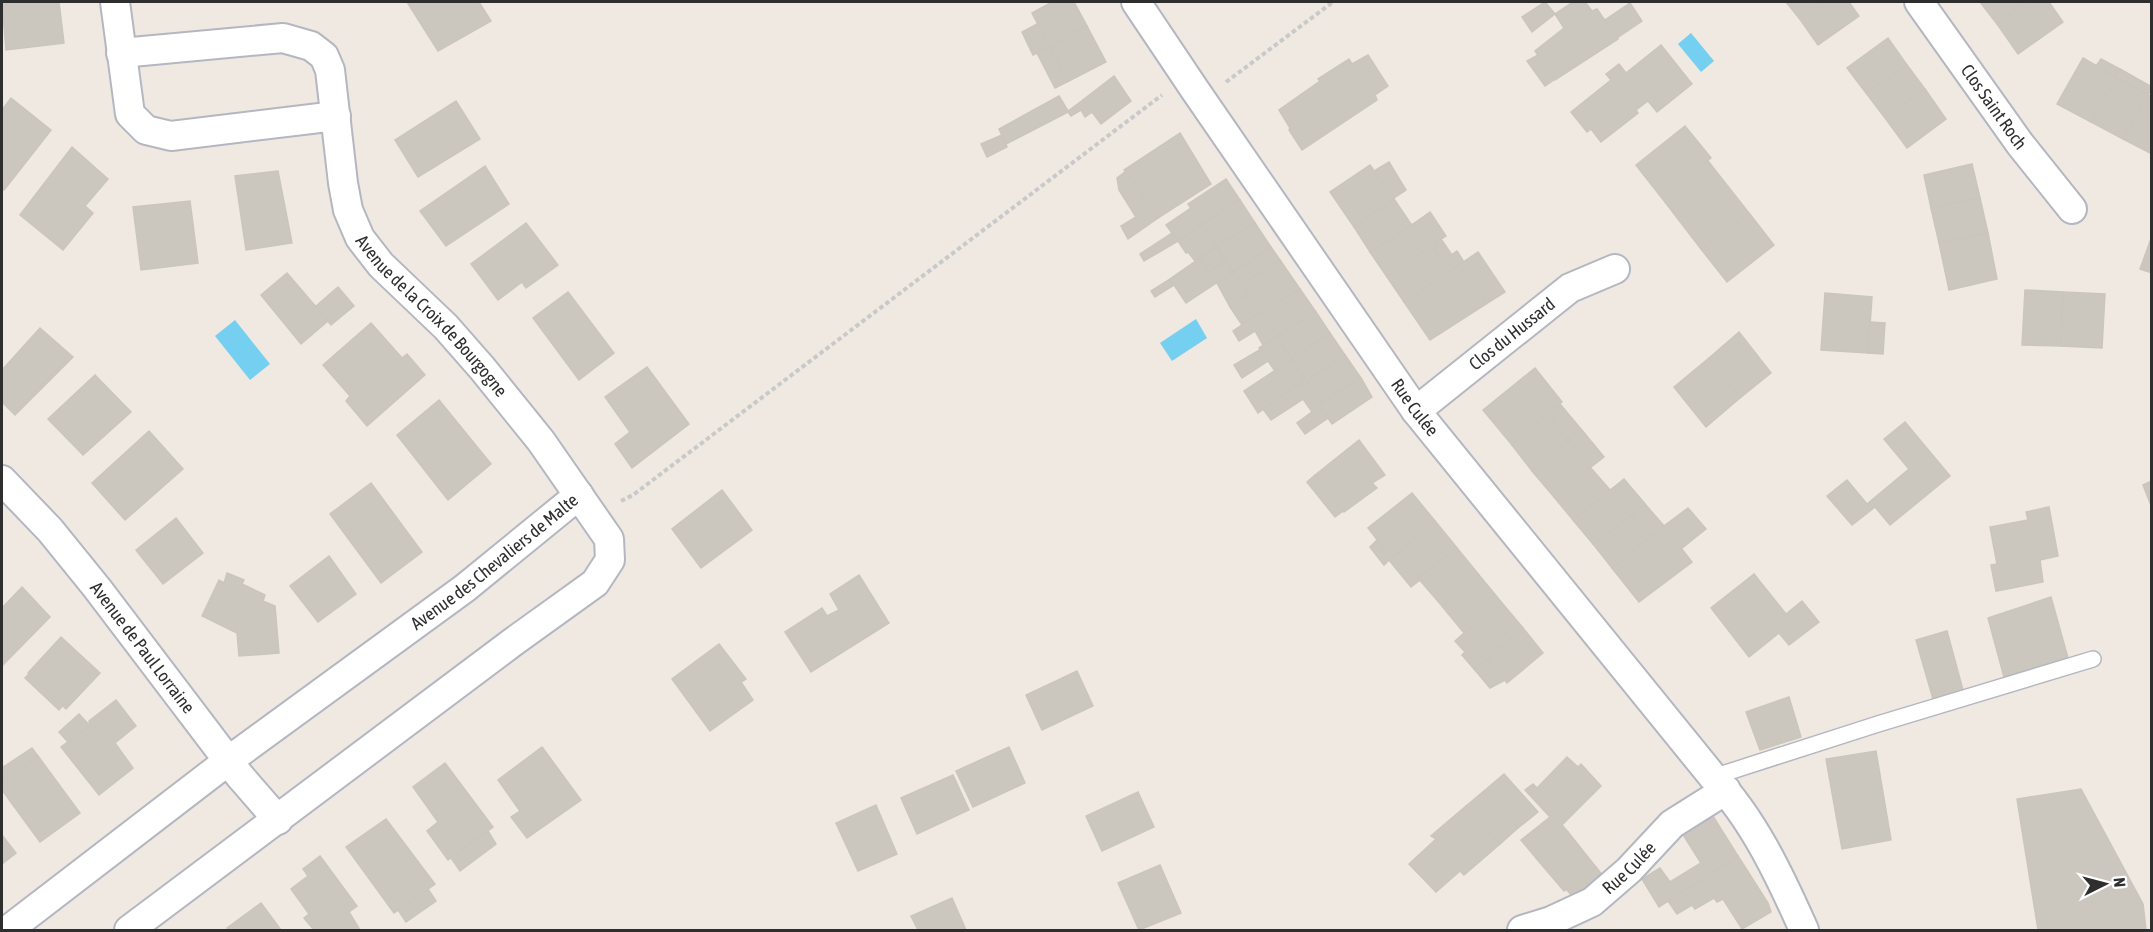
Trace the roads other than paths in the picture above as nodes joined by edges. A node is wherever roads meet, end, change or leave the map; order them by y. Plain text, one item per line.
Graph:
1 (115, 2) edge
2 (1136, 2) edge
3 (1919, 2) edge
4 (121, 53) junction
5 (336, 116) junction
6 (2072, 209) dead end
7 (1615, 268) dead end
8 (1416, 411) junction
9 (2, 480) edge
10 (587, 506) junction
11 (2093, 659) dead end
12 (228, 761) junction
13 (1719, 783) junction
14 (278, 820) junction
15 (8, 930) edge
16 (129, 930) edge
17 (1522, 930) edge
18 (1804, 930) edge

1 - 4 street
2 - 8 street, Rue Culée
3 - 6 street, Clos Saint Roch
4 - 5 street, Avenue de la Croix de Bourgogne
4 - 5 street
5 - 10 street, Avenue de la Croix de Bourgogne
7 - 8 street, Clos du Hussard
8 - 13 street, Rue Culée
9 - 12 street, Avenue de Paul Lorraine
10 - 12 street, Avenue des Chevaliers de Malte
10 - 14 street, Avenue des Chevaliers de Malte
11 - 13 lane
12 - 14 street, Avenue de Paul Lorraine
12 - 15 street, Avenue des Chevaliers de Malte
13 - 17 street, Rue Culée
13 - 18 street, Rue Culée
14 - 16 street, Avenue des Chevaliers de Malte

